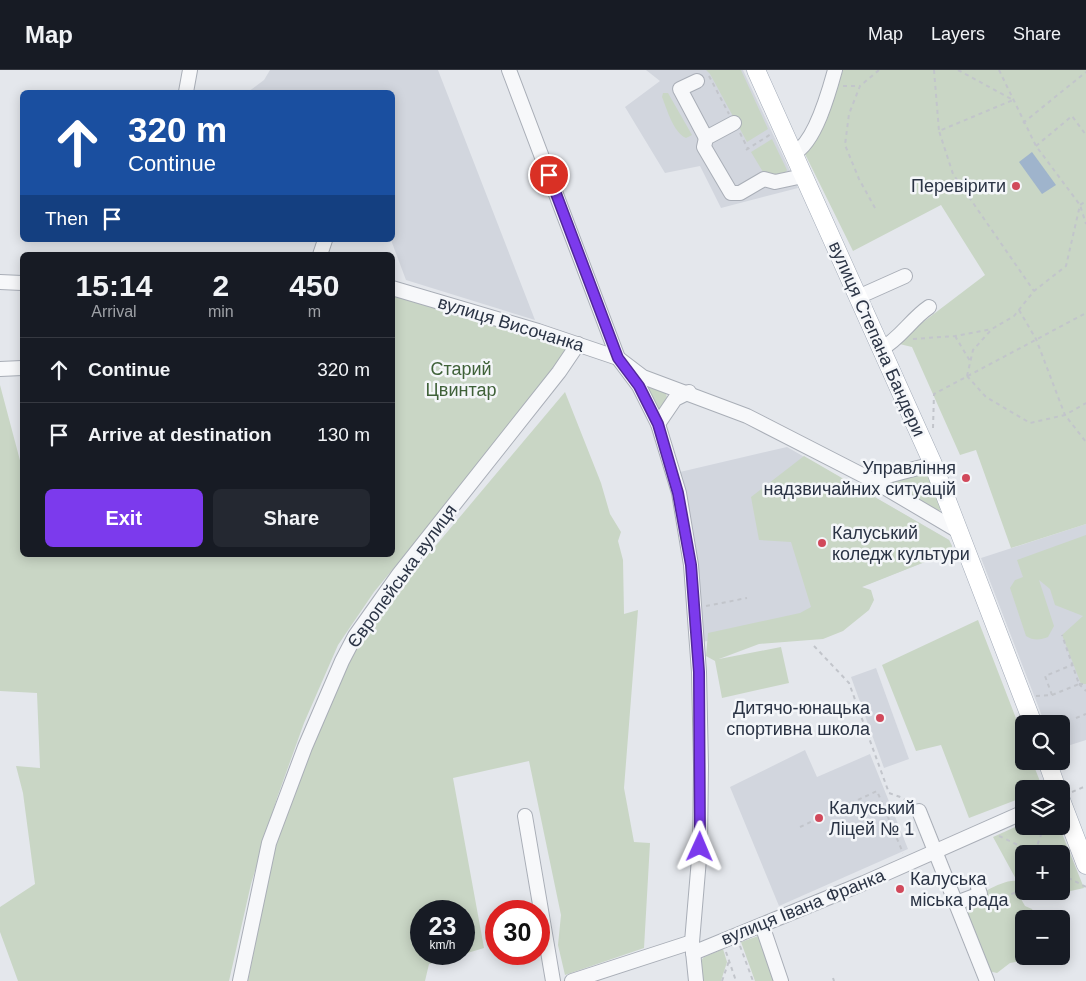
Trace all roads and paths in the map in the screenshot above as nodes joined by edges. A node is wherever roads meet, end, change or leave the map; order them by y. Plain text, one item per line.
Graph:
1 (190, 70) edge
2 (508, 70) edge
3 (756, 70) edge
4 (835, 70) edge
5 (879, 70) edge
6 (934, 70) edge
7 (958, 70) edge
8 (999, 70) edge
9 (1086, 72) edge
10 (697, 81) joint
11 (831, 86) junction
12 (860, 86) junction
13 (186, 90) edge
14 (1014, 100) junction
15 (734, 123) junction
16 (1023, 123) junction
17 (775, 131) dead end
18 (939, 131) junction
19 (1086, 135) edge
20 (706, 138) junction
21 (1036, 146) junction
22 (794, 153) junction
23 (803, 176) junction
24 (1086, 201) edge
25 (1080, 205) junction
26 (876, 208) dead end
27 (1086, 224) edge
28 (905, 276) dead end
29 (0, 282) edge
30 (20, 283) edge
31 (395, 289) edge
32 (1034, 291) junction
33 (858, 298) junction
34 (929, 307) dead end
35 (1019, 310) junction
36 (1086, 313) edge
37 (992, 329) junction
38 (955, 336) junction
39 (1036, 339) junction
40 (578, 344) junction
41 (887, 345) junction
42 (618, 358) junction
43 (970, 361) junction
44 (20, 368) edge
45 (0, 369) edge
46 (967, 376) junction
47 (689, 392) junction
48 (1086, 403) edge
49 (1065, 415) junction
50 (658, 424) junction
51 (933, 433) dead end
52 (1086, 442) edge
53 (933, 464) junction
54 (872, 480) junction
55 (960, 532) junction
56 (747, 598) dead end
57 (699, 607) dead end
58 (1062, 635) dead end
59 (814, 646) dead end
60 (1072, 665) junction
61 (1079, 684) junction
62 (1086, 684) edge
63 (1086, 691) edge
64 (1052, 694) junction
65 (1038, 695) dead end
66 (1086, 714) edge
67 (1030, 715) edge
68 (1076, 718) dead end
69 (1086, 786) edge
70 (1070, 791) edge
71 (919, 811) joint
72 (525, 816) dead end
73 (1015, 816) edge
74 (1070, 818) edge
75 (800, 827) dead end
76 (992, 833) dead end
77 (1017, 845) edge
78 (935, 850) junction
79 (905, 857) dead end
80 (1086, 865) edge
81 (939, 875) dead end
82 (1070, 879) edge
83 (917, 885) dead end
84 (1086, 887) edge
85 (978, 888) dead end
86 (1015, 893) edge
87 (956, 903) junction
88 (982, 906) dead end
89 (762, 925) junction
90 (739, 943) dead end
91 (692, 947) junction
92 (725, 948) dead end
93 (729, 961) junction
94 (240, 981) edge
95 (553, 981) edge
96 (572, 981) edge
97 (696, 981) edge
98 (722, 981) edge
99 (736, 981) edge
100 (753, 981) edge
101 (781, 981) edge
102 (987, 981) edge

1 - 13 street
2 - 42 street
3 - 22 main road, вулиця Степана Бандери
4 - 11 street
5 - 12 path
6 - 18 path
7 - 14 path
8 - 14 path
9 - 16 path
10 - 15 path
10 - 20 street
11 - 12 path
11 - 22 street
12 - 26 path
14 - 16 path
14 - 18 path
15 - 17 path
15 - 20 street
16 - 21 path
18 - 32 path
19 - 21 path
20 - 23 street
21 - 25 path
22 - 23 main road, вулиця Степана Бандери
23 - 33 main road, вулиця Степана Бандери
24 - 25 path
25 - 27 path
25 - 32 path
28 - 33 street
29 - 30 street
31 - 40 street, вулиця Височанка
32 - 35 path
33 - 41 main road, вулиця Степана Бандери
34 - 41 street
35 - 37 path
35 - 39 path
36 - 39 path
37 - 38 path
37 - 43 path
38 - 41 path
38 - 43 path
39 - 46 path
39 - 49 path
40 - 42 street, вулиця Височанка
40 - 94 street, Європейська вулиця
41 - 53 main road, вулиця Степана Бандери
42 - 47 street, вулиця Височанка
42 - 50 street
43 - 46 path
44 - 45 street
46 - 49 path
46 - 51 path
47 - 50 street
47 - 54 street, вулиця Височанка
48 - 49 path
49 - 52 path
50 - 91 street
53 - 54 street
53 - 55 main road, вулиця Степана Бандери
54 - 55 street, вулиця Височанка
55 - 67 main road, вулиця Степана Бандери
56 - 57 path
58 - 60 path
59 - 71 path
60 - 61 path
60 - 64 path
61 - 62 path
61 - 63 path
61 - 64 path
64 - 65 path
66 - 68 path
69 - 70 path
71 - 78 street
72 - 95 street
73 - 78 street, вулиця Івана Франка
74 - 80 main road
75 - 79 path
76 - 77 path
78 - 87 street
78 - 89 street, вулиця Івана Франка
81 - 83 path
82 - 84 path
85 - 87 street
86 - 88 path
87 - 102 street
89 - 91 street, вулиця Івана Франка
89 - 101 street
90 - 100 path
91 - 96 street, вулиця Івана Франка
91 - 97 street
92 - 93 path
93 - 98 path
93 - 99 path

